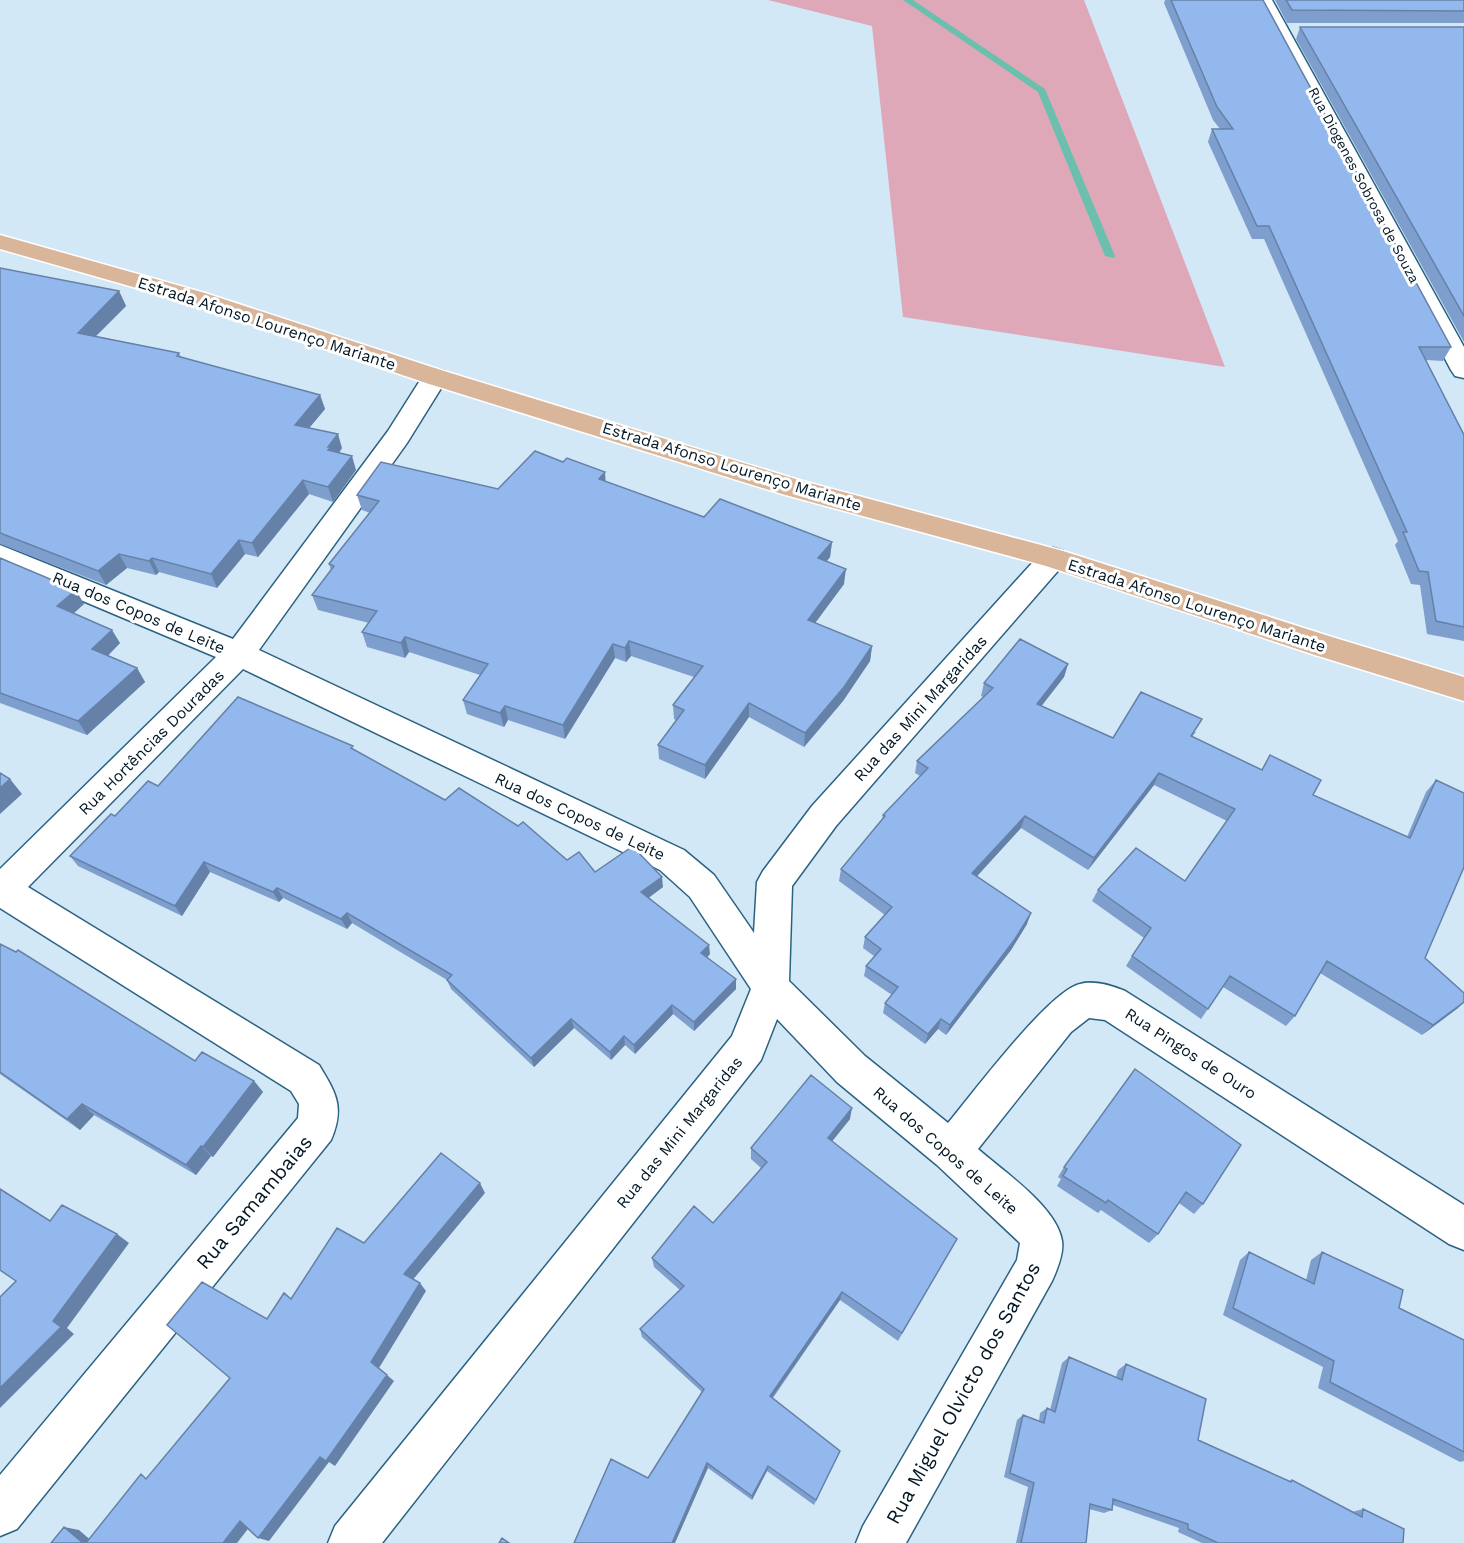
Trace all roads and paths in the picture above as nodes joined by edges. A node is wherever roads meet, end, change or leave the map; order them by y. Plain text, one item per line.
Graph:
1 (1263, 0) edge
2 (1280, 31) junction
3 (1303, 31) edge
4 (0, 242) edge
5 (1464, 370) edge
6 (435, 377) junction
7 (0, 555) edge
8 (1053, 558) junction
9 (239, 654) junction
10 (1464, 689) edge
11 (1, 890) edge
12 (770, 987) junction
13 (951, 1151) junction
14 (1464, 1229) edge
15 (1041, 1241) joint
16 (0, 1512) edge
17 (352, 1543) edge
18 (880, 1543) edge

1 - 2 street, Rua Diogenes Sobrosa de Souza
2 - 3 street
2 - 5 street, Rua Diogenes Sobrosa de Souza
4 - 6 main road, Estrada Afonso Lourenço Mariante
6 - 8 main road, Estrada Afonso Lourenço Mariante
6 - 9 street, Rua Hortências Douradas
7 - 9 street, Rua dos Copos de Leite
8 - 10 main road, Estrada Afonso Lourenço Mariante
8 - 12 street, Rua das Mini Margaridas
9 - 11 street, Rua Hortências Douradas
9 - 12 street, Rua dos Copos de Leite
11 - 16 street, Rua Samambaias
12 - 13 street, Rua dos Copos de Leite
12 - 17 street, Rua das Mini Margaridas
13 - 14 street, Rua Pingos de Ouro
13 - 15 street, Rua dos Copos de Leite
15 - 18 street, Rua Miguel Olvicto dos Santos

